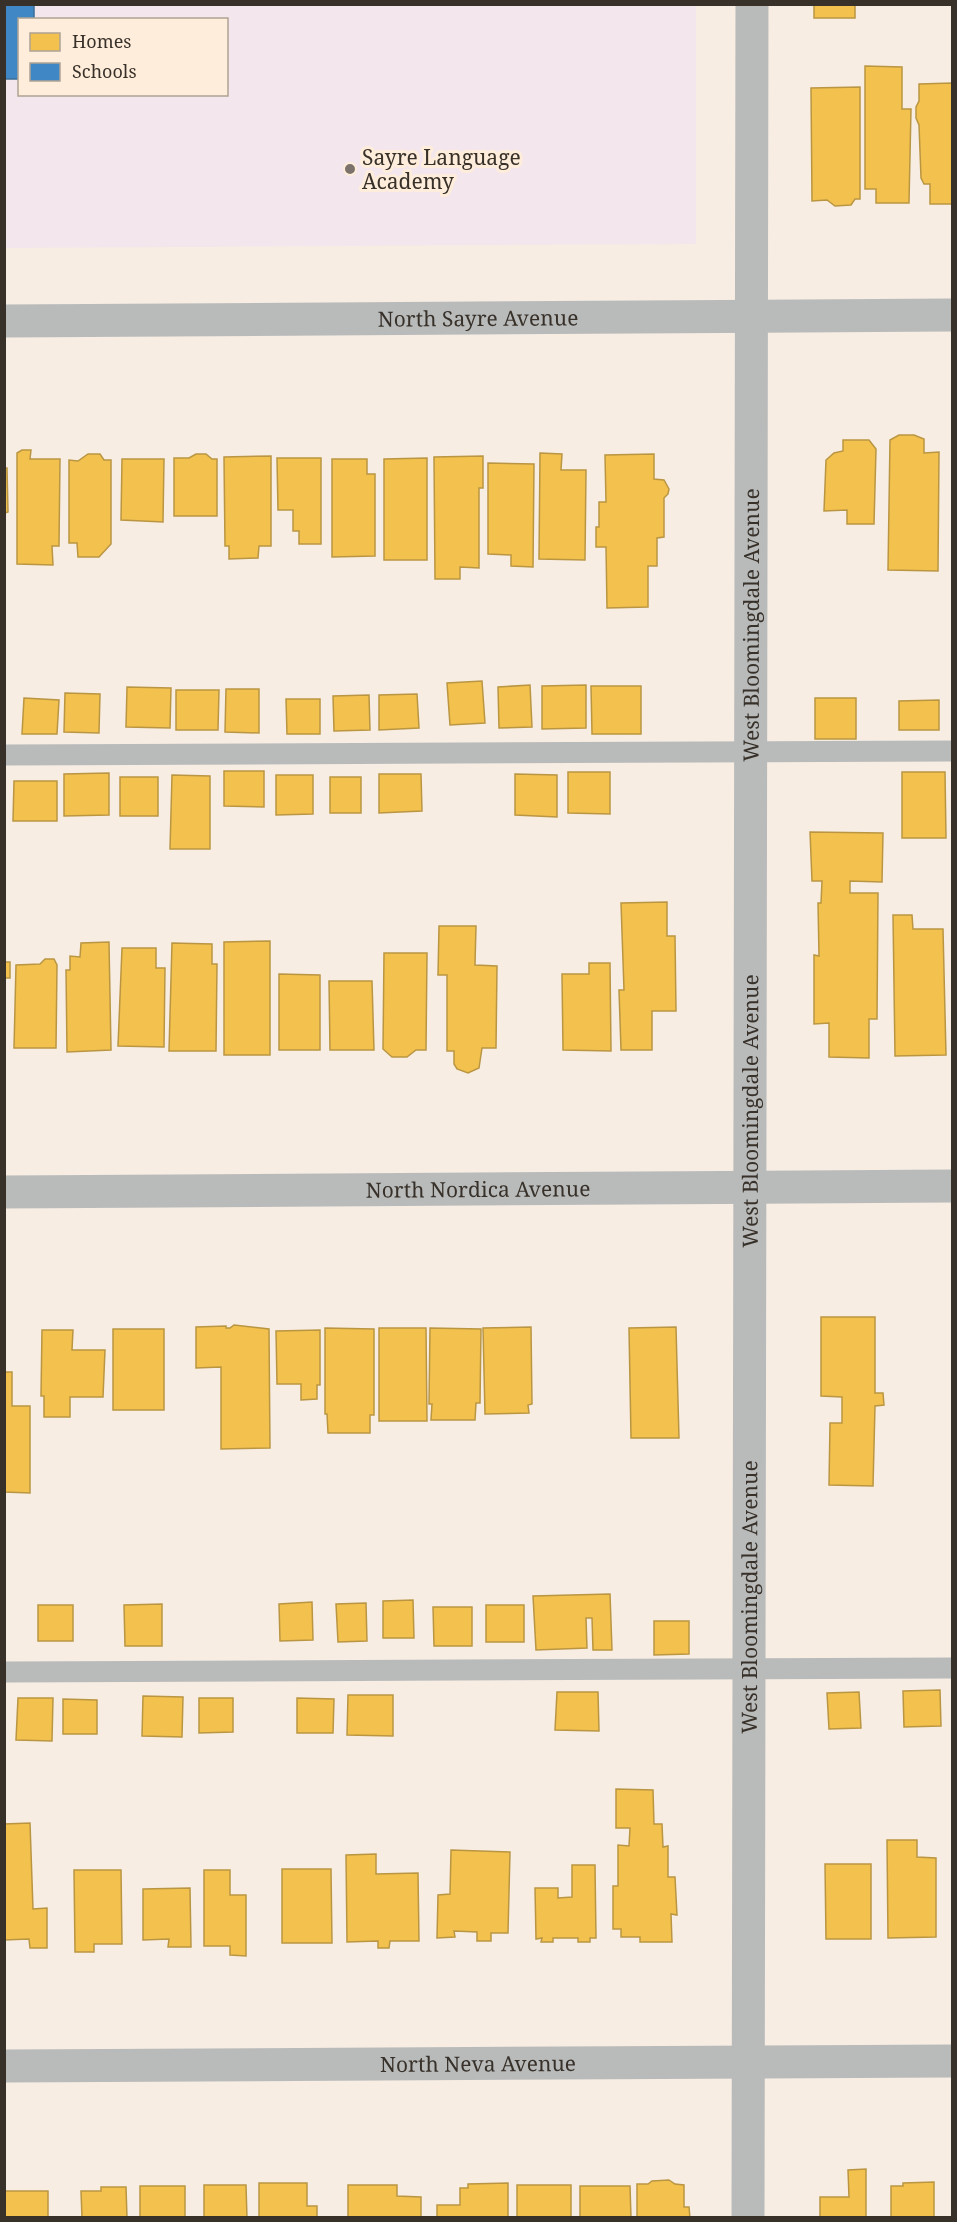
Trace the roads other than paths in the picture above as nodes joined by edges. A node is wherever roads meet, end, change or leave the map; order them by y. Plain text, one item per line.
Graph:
1 (752, 4) edge
2 (952, 315) edge
3 (751, 316) junction
4 (4, 321) edge
5 (952, 751) edge
6 (751, 753) junction
7 (4, 755) edge
8 (952, 1186) edge
9 (750, 1188) junction
10 (4, 1192) edge
11 (952, 1668) edge
12 (749, 1669) junction
13 (4, 1672) edge
14 (952, 2061) edge
15 (749, 2062) junction
16 (4, 2066) edge
17 (748, 2217) edge

1 - 3 street, West Bloomingdale Avenue
2 - 3 street, North Sayre Avenue
3 - 4 street, North Sayre Avenue
3 - 6 street, West Bloomingdale Avenue
5 - 6 lane
6 - 7 lane
6 - 9 street, West Bloomingdale Avenue
8 - 9 street, North Nordica Avenue
9 - 10 street, North Nordica Avenue
9 - 12 street, West Bloomingdale Avenue
11 - 12 lane
12 - 13 lane
12 - 15 street, West Bloomingdale Avenue
14 - 15 street, North Neva Avenue
15 - 16 street, North Neva Avenue
15 - 17 street, West Bloomingdale Avenue

